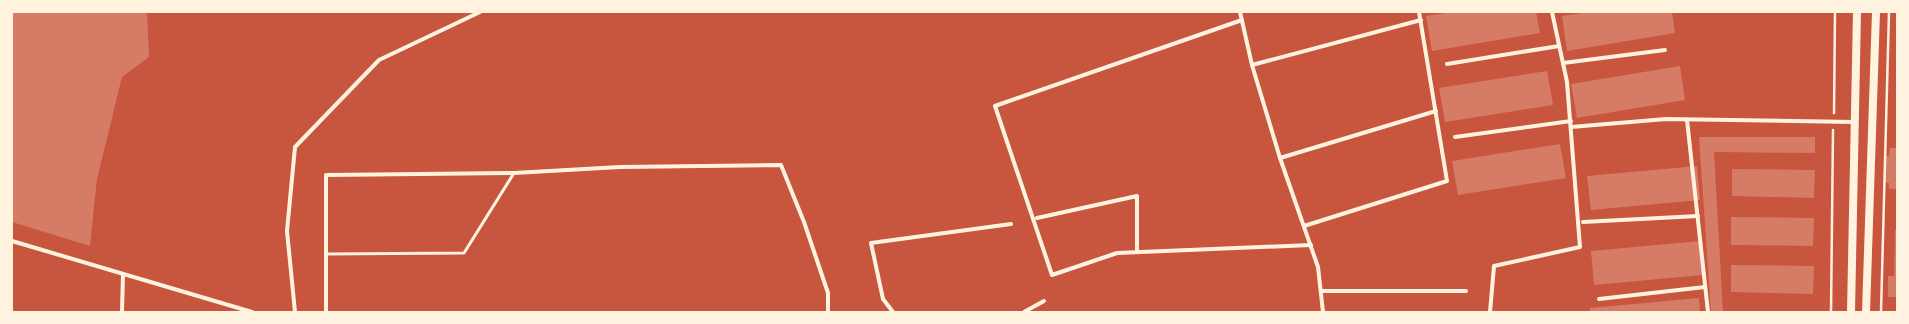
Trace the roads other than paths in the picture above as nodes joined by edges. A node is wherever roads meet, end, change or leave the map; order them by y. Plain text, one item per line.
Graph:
1 (480, 12) edge
2 (1240, 12) edge
3 (1419, 12) edge
4 (1552, 12) edge
5 (1857, 12) edge
6 (1876, 12) edge
7 (1242, 20) junction
8 (1421, 20) junction
9 (1559, 46) junction
10 (1665, 50) dead end
11 (1563, 63) junction
12 (1252, 64) junction
13 (1447, 64) dead end
14 (1436, 111) junction
15 (1687, 120) junction
16 (1571, 121) junction
17 (1855, 122) junction
18 (1571, 127) junction
19 (1455, 137) dead end
20 (1280, 158) junction
21 (514, 173) junction
22 (1698, 216) junction
23 (1037, 218) dead end
24 (1583, 222) dead end
25 (1011, 224) dead end
26 (1304, 226) junction
27 (12, 241) edge
28 (1311, 245) junction
29 (1137, 252) junction
30 (326, 254) junction
31 (123, 274) junction
32 (1705, 287) junction
33 (1321, 291) junction
34 (1466, 291) dead end
35 (1599, 299) dead end
36 (1044, 301) dead end
37 (122, 312) edge
38 (252, 312) edge
39 (295, 312) edge
40 (326, 312) edge
41 (828, 312) edge
42 (893, 312) edge
43 (1024, 312) edge
44 (1323, 312) edge
45 (1490, 312) edge
46 (1708, 312) edge
47 (1851, 312) edge
48 (1866, 312) edge

1 - 39 street
2 - 7 street
3 - 8 street
4 - 9 street
5 - 17 main road
6 - 48 main road
7 - 12 street
7 - 29 street
8 - 12 street
8 - 14 street
9 - 11 street
9 - 13 street
10 - 11 street
11 - 16 street
12 - 20 street
14 - 20 street
14 - 26 street
15 - 17 street
15 - 18 street
15 - 22 street
16 - 18 street
16 - 19 street
17 - 47 main road
18 - 45 street
20 - 26 street
21 - 30 lane
21 - 30 street
21 - 41 street
22 - 24 street
22 - 32 street
23 - 29 street
25 - 42 street
26 - 28 street
27 - 31 street
28 - 29 street
28 - 33 street
30 - 40 street
31 - 37 street
31 - 38 street
32 - 35 street
32 - 46 street
33 - 34 street
33 - 44 street
36 - 43 street

